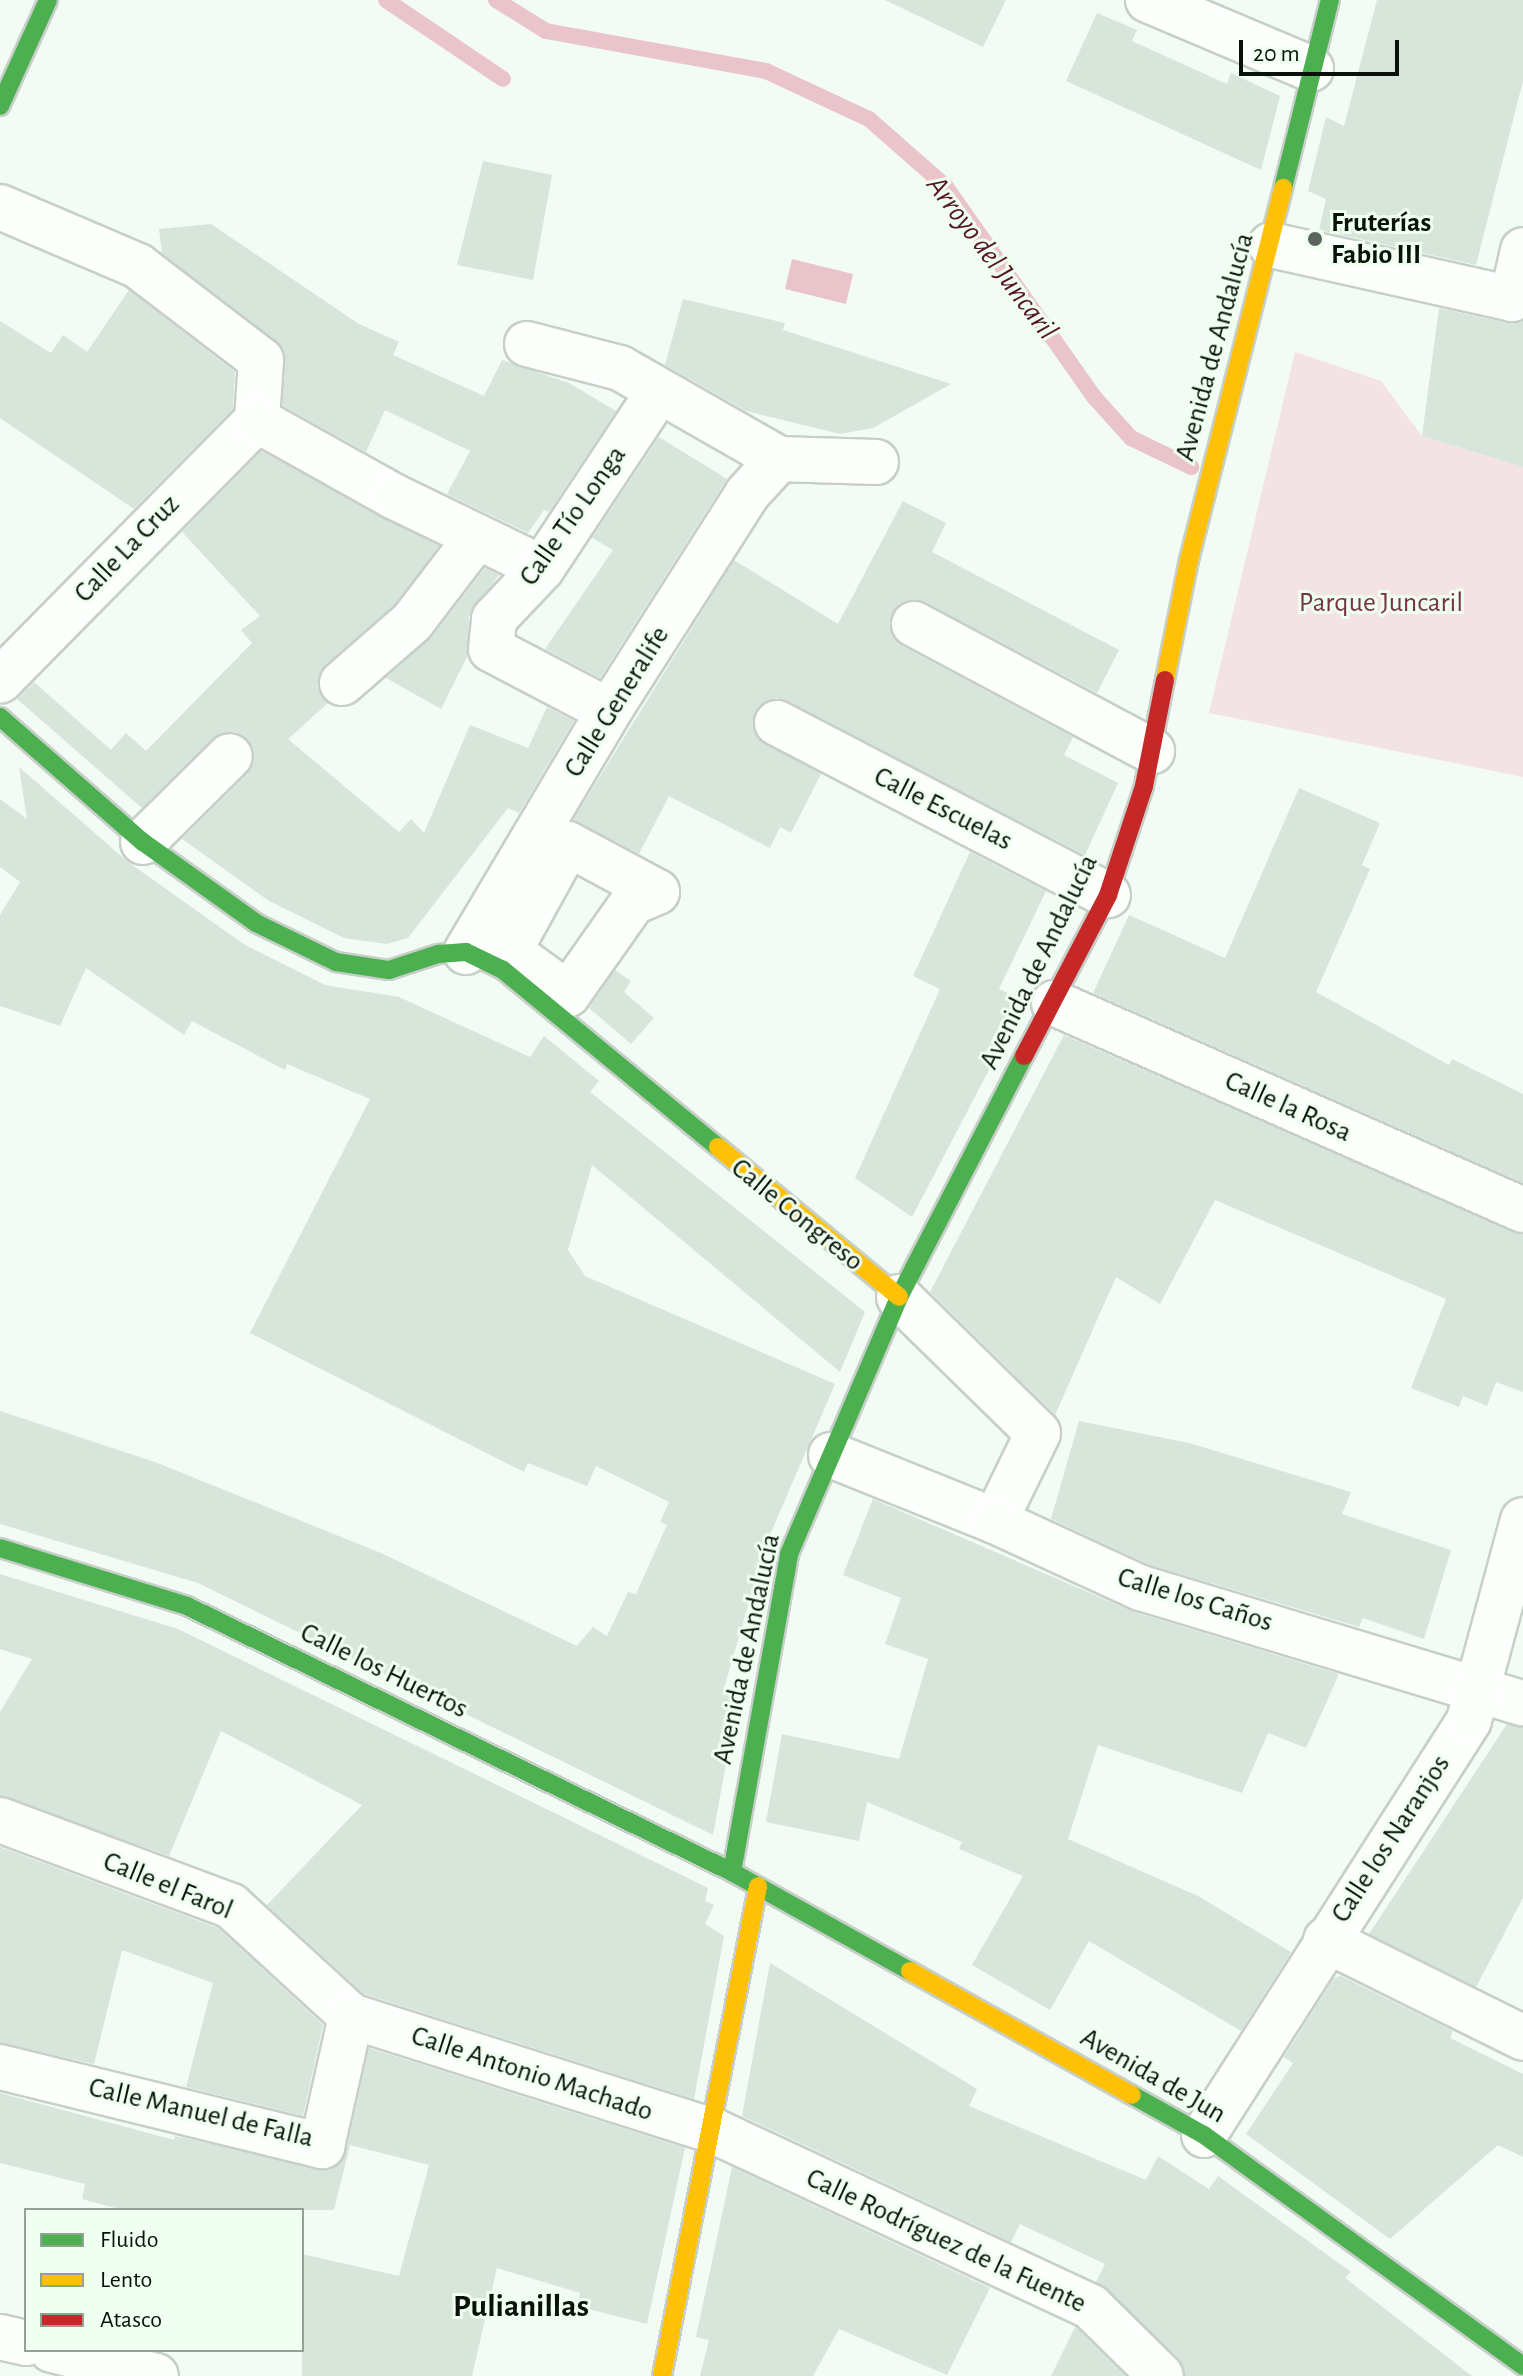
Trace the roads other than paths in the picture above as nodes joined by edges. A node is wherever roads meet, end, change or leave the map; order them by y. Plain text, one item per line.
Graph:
1 (48, 0) edge
2 (1148, 0) edge
3 (1330, 0) edge
4 (1311, 69) junction
5 (0, 106) edge
6 (0, 207) edge
7 (1271, 245) junction
8 (1523, 250) edge
9 (527, 344) dead end
10 (658, 393) junction
11 (257, 420) junction
12 (779, 459) junction
13 (876, 462) dead end
14 (477, 537) junction
15 (542, 568) junction
16 (914, 624) dead end
17 (0, 681) edge
18 (342, 683) dead end
19 (609, 711) junction
20 (0, 717) edge
21 (777, 723) dead end
22 (1152, 751) junction
23 (230, 756) dead end
24 (143, 842) junction
25 (1108, 895) junction
26 (466, 952) junction
27 (1054, 1003) junction
28 (1523, 1210) edge
29 (899, 1297) junction
30 (831, 1455) junction
31 (1523, 1520) edge
32 (995, 1521) junction
33 (0, 1548) edge
34 (1475, 1687) junction
35 (1523, 1703) edge
36 (0, 1820) edge
37 (732, 1872) junction
38 (758, 1886) junction
39 (1326, 1940) junction
40 (351, 2016) junction
41 (1523, 2038) edge
42 (0, 2067) edge
43 (714, 2131) junction
44 (1204, 2135) junction
45 (0, 2337) edge
46 (24, 2343) edge
47 (60, 2352) edge
48 (1523, 2366) edge
49 (156, 2376) edge
50 (662, 2376) edge
51 (1161, 2376) edge

1 - 5 street
2 - 4 street
3 - 4 street, Avenida de Andalucía
4 - 7 street, Avenida de Andalucía
6 - 11 street
7 - 8 street
7 - 22 street, Avenida de Andalucía
9 - 10 street
10 - 12 street
10 - 15 street, Calle Tío Longa
11 - 14 street
11 - 17 street, Calle La Cruz
12 - 13 street
12 - 19 street, Calle Generalife
14 - 15 street
14 - 18 street
15 - 19 street, Calle Tío Longa
16 - 22 street
19 - 26 street, Calle Generalife
20 - 24 street
21 - 25 street, Calle Escuelas
22 - 25 street, Avenida de Andalucía
23 - 24 street
24 - 26 street
25 - 27 street, Avenida de Andalucía
26 - 29 street, Calle Congreso
27 - 28 street, Calle la Rosa
27 - 29 street, Avenida de Andalucía
29 - 30 street, Avenida de Andalucía
29 - 32 street, Calle Congreso
30 - 32 street, Calle los Caños
30 - 37 street, Avenida de Andalucía
31 - 34 street, Calle los Naranjos
32 - 34 street, Calle los Caños
33 - 37 street, Calle los Huertos
34 - 35 street, Calle los Caños
34 - 39 street, Calle los Naranjos
36 - 40 street, Calle el Farol
37 - 38 street, Avenida de Jun
38 - 43 street
38 - 44 street, Avenida de Jun
39 - 41 street
39 - 44 street, Calle los Naranjos
40 - 42 street, Calle Manuel de Falla
40 - 43 street, Calle Antonio Machado
43 - 50 street
43 - 51 street, Calle Rodríguez de la Fuente
44 - 48 street, Avenida de Jun
45 - 46 street
47 - 49 street

